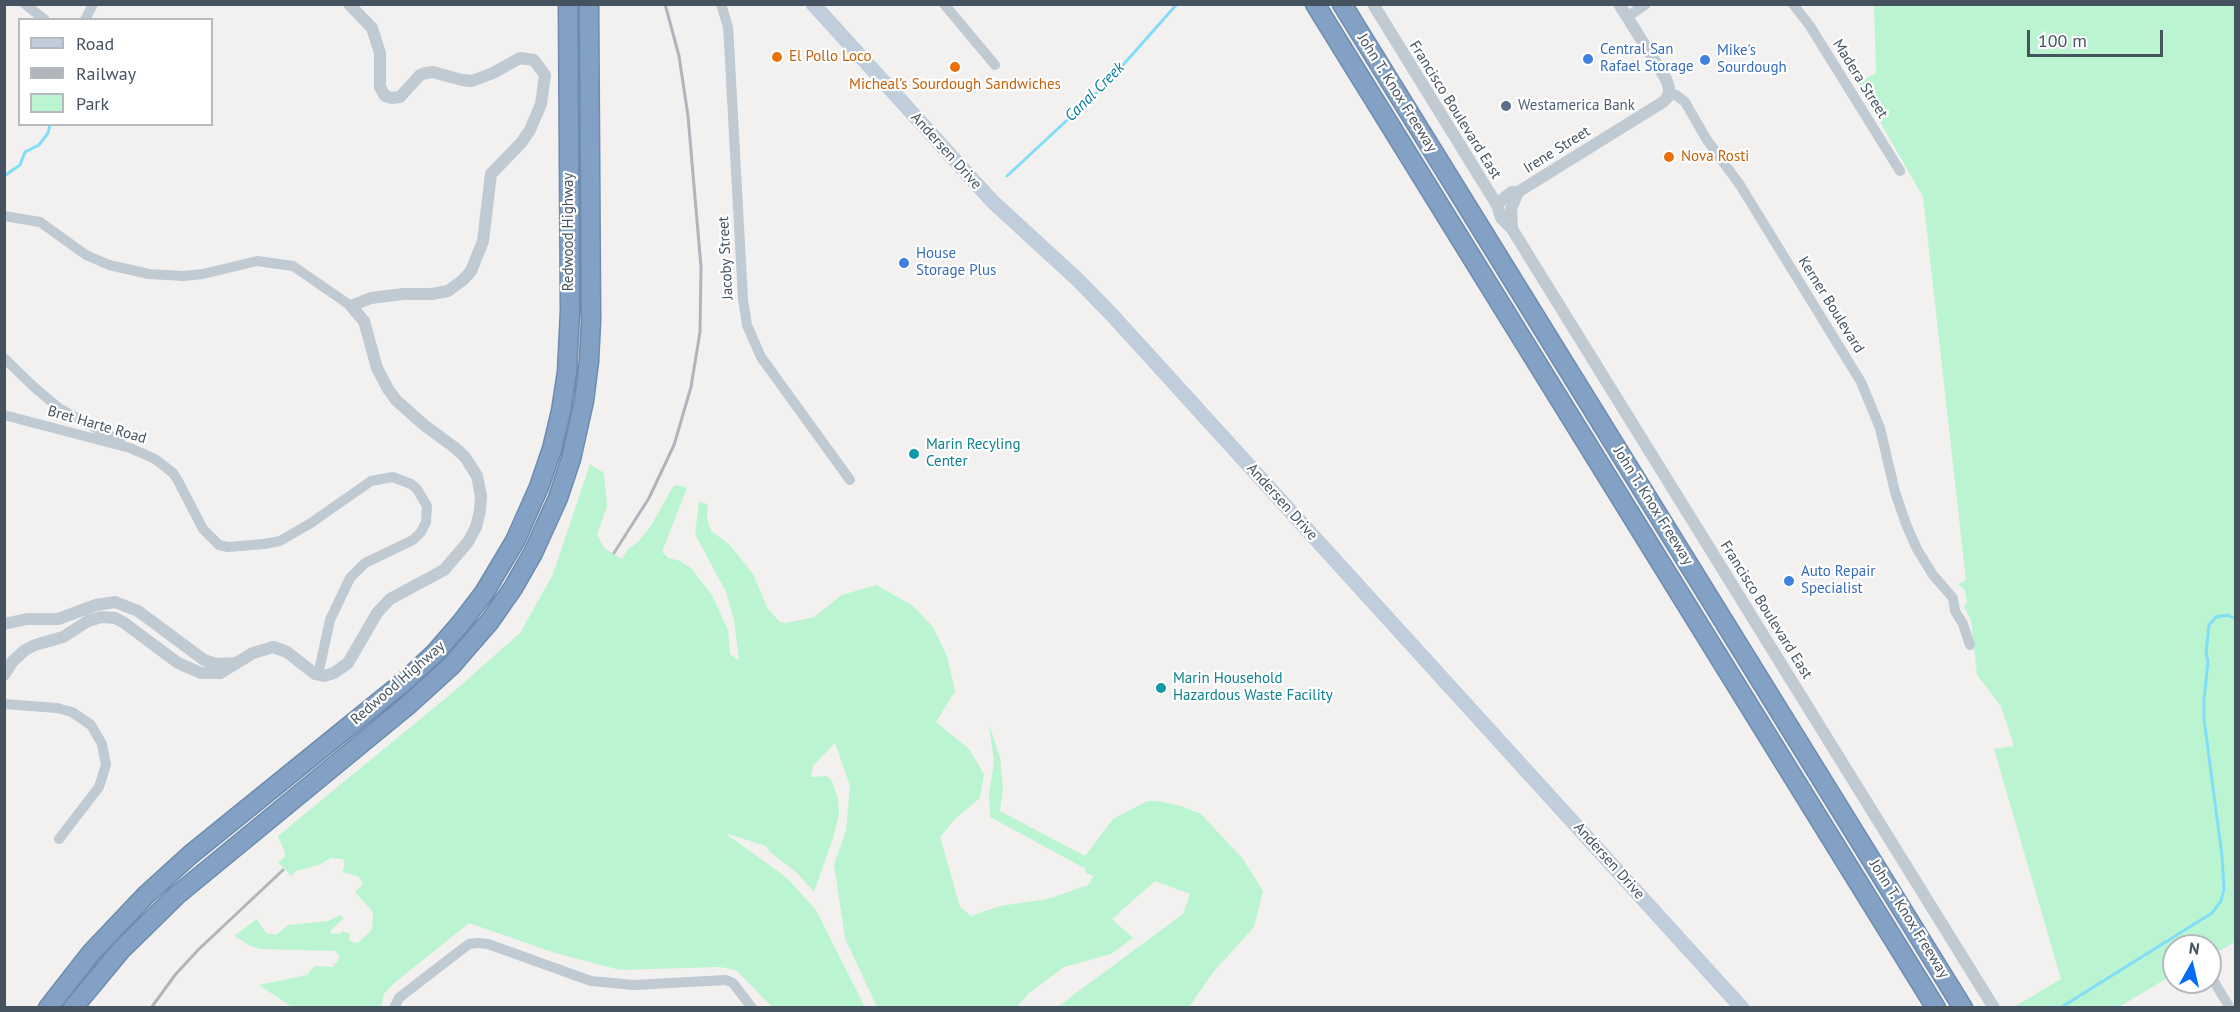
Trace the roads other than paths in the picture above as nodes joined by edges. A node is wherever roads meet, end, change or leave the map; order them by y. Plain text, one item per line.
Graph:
1 (25, 4) edge
2 (93, 4) edge
3 (349, 4) edge
4 (568, 4) edge
5 (589, 4) edge
6 (722, 4) edge
7 (813, 4) edge
8 (944, 4) edge
9 (1316, 4) edge
10 (1342, 4) edge
11 (1373, 4) edge
12 (1619, 4) edge
13 (1646, 4) edge
14 (1793, 4) edge
15 (1627, 17) junction
16 (42, 18) edge
17 (86, 18) edge
18 (995, 64) dead end
19 (1669, 93) junction
20 (1900, 171) dead end
21 (1518, 192) junction
22 (1497, 205) junction
23 (1510, 209) joint
24 (4, 216) edge
25 (1512, 229) junction
26 (351, 306) junction
27 (4, 358) edge
28 (4, 415) edge
29 (130, 448) junction
30 (850, 480) dead end
31 (86, 615) junction
32 (4, 624) edge
33 (1971, 645) dead end
34 (236, 663) junction
35 (4, 675) edge
36 (318, 675) junction
37 (4, 704) edge
38 (59, 839) dead end
39 (2222, 994) edge
40 (48, 1008) edge
41 (73, 1008) edge
42 (394, 1008) edge
43 (752, 1008) edge
44 (1742, 1008) edge
45 (1936, 1008) edge
46 (1963, 1008) edge
47 (1994, 1008) edge
48 (2230, 1008) edge

1 - 16 street
2 - 17 street
3 - 26 street
4 - 40 highway, Redwood Highway
5 - 41 highway, Redwood Highway
6 - 30 street, Jacoby Street
7 - 44 main road, Andersen Drive
8 - 18 street
9 - 45 highway, John T. Knox Freeway
10 - 46 highway, John T. Knox Freeway
11 - 22 street, Francisco Boulevard East
12 - 15 street, Kerner Boulevard
13 - 15 street
14 - 20 street, Madera Street
15 - 19 street, Kerner Boulevard
19 - 21 street, Irene Street
19 - 33 street, Kerner Boulevard
21 - 22 street, Irene Street
21 - 23 street, Irene Street
22 - 25 street, Francisco Boulevard East
23 - 25 street, Francisco Boulevard East
24 - 26 street
25 - 47 street, Francisco Boulevard East
26 - 36 street
27 - 29 street
28 - 29 street, Bret Harte Road
29 - 36 street, Bret Harte Road
31 - 32 street
31 - 34 street
31 - 34 street
31 - 35 street
34 - 36 street
37 - 38 street
39 - 48 street
42 - 43 street

